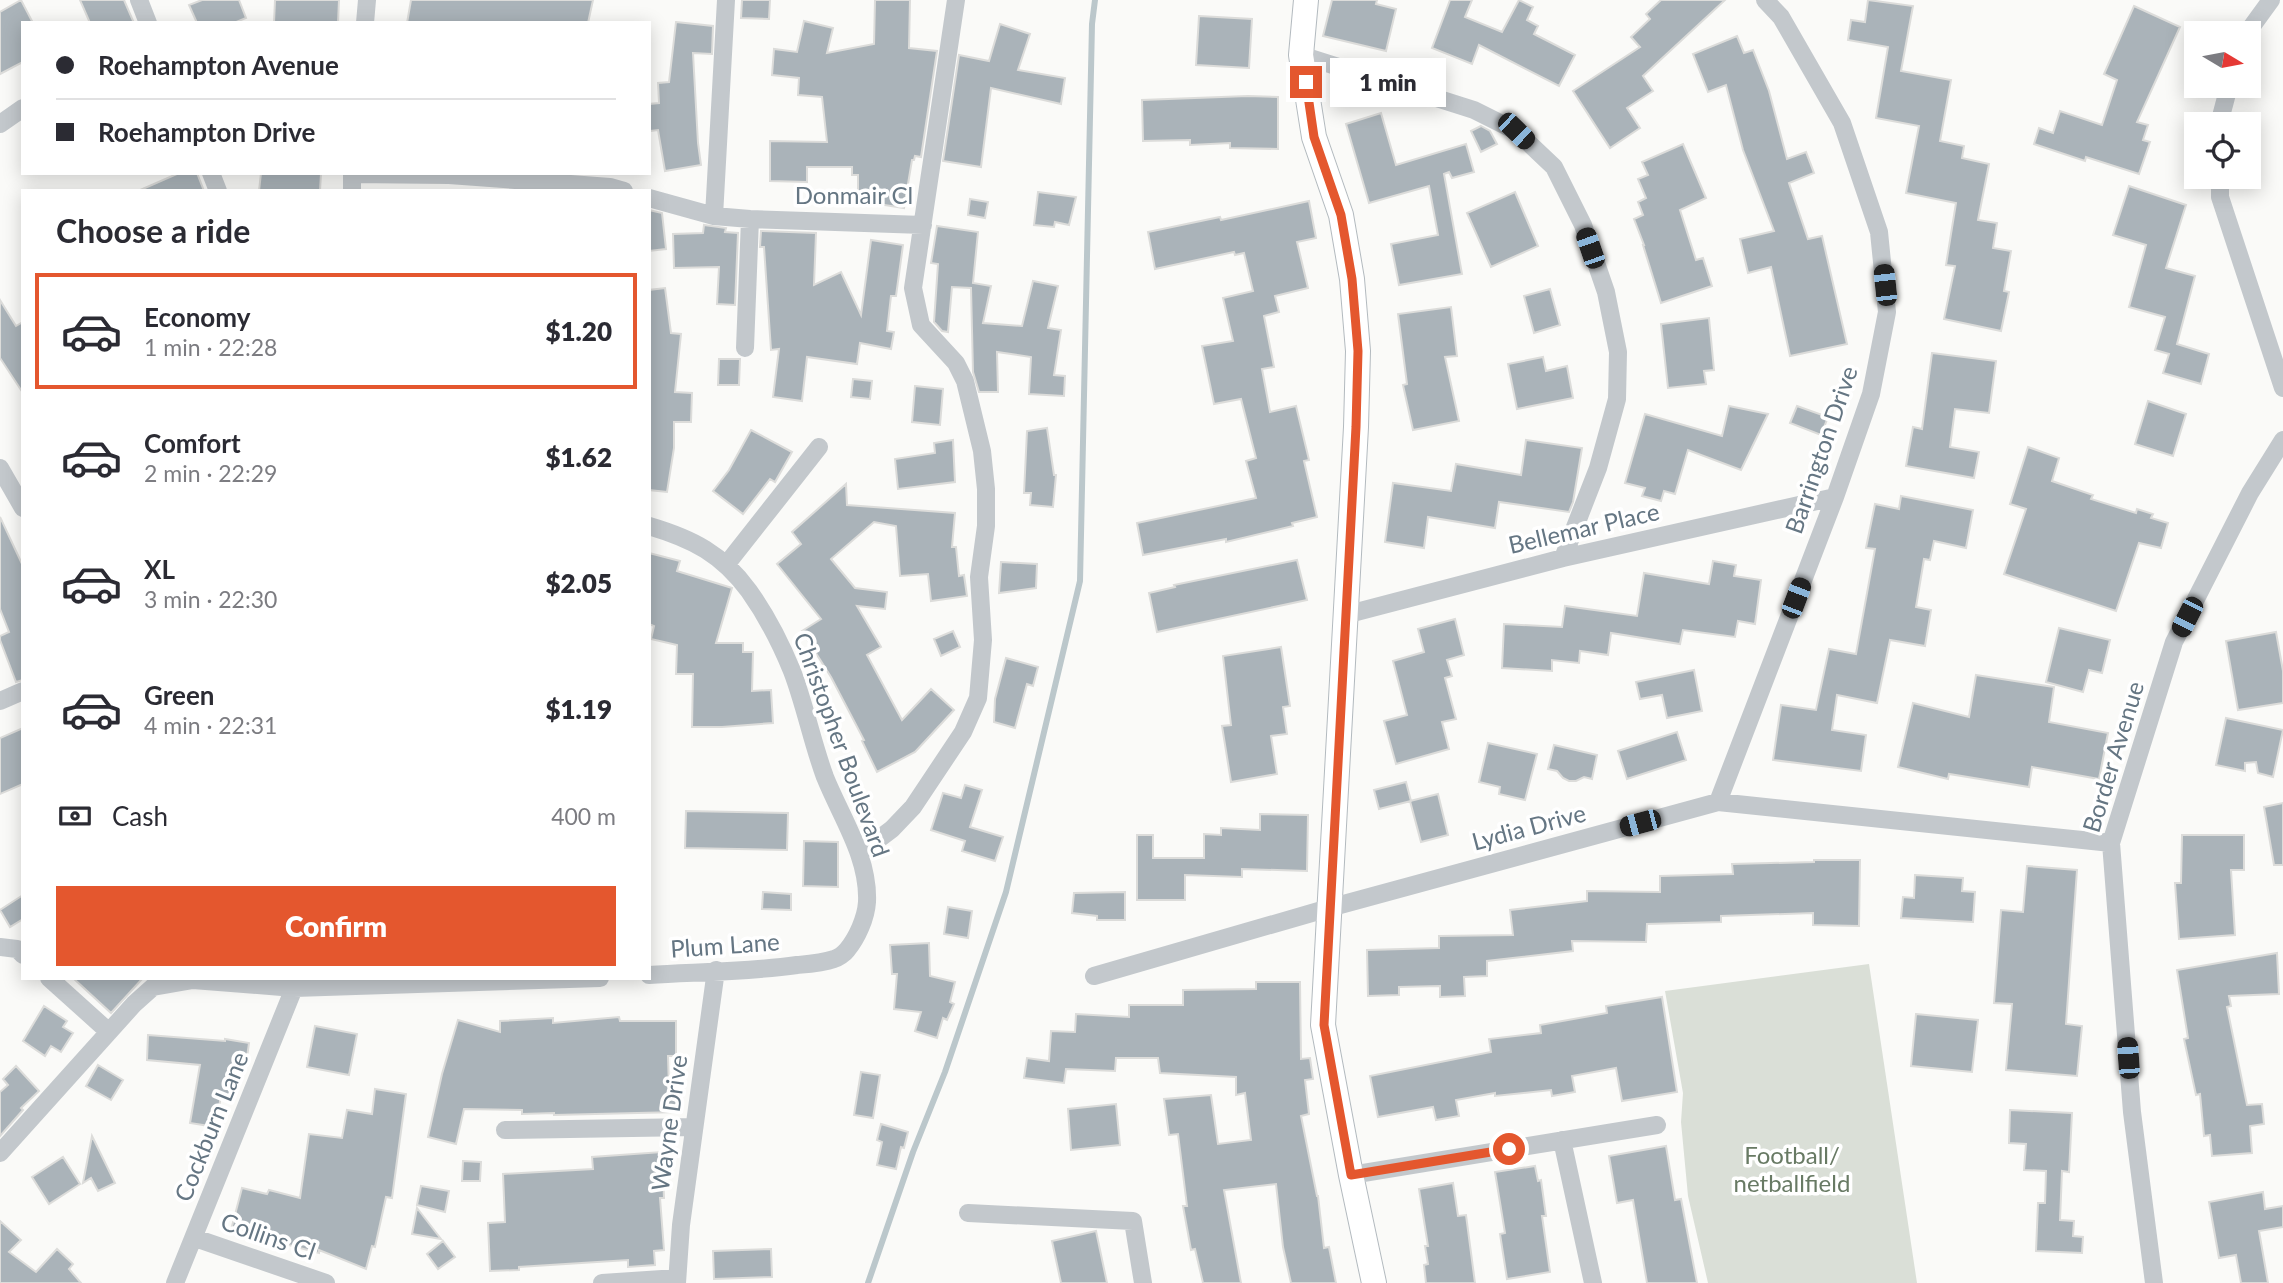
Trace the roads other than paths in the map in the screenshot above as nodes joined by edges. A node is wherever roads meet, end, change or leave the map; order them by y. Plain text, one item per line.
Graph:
1 (139, 0) edge
2 (368, 0) edge
3 (726, 0) edge
4 (956, 0) edge
5 (1306, 0) edge
6 (1765, 0) edge
7 (2271, 0) edge
8 (147, 21) edge
9 (365, 21) edge
10 (2256, 21) edge
11 (1301, 55) junction
12 (21, 109) edge
13 (0, 124) edge
14 (449, 175) edge
15 (449, 175) edge
16 (352, 179) edge
17 (617, 189) edge
18 (2220, 189) edge
19 (651, 199) edge
20 (713, 216) junction
21 (750, 219) junction
22 (923, 225) junction
23 (745, 348) dead end
24 (2283, 388) edge
25 (2283, 440) edge
26 (819, 447) dead end
27 (0, 468) edge
28 (1835, 497) junction
29 (21, 505) edge
30 (651, 528) edge
31 (1563, 558) junction
32 (726, 565) junction
33 (1345, 615) junction
34 (21, 692) edge
35 (0, 701) edge
36 (1718, 802) junction
37 (2111, 843) junction
38 (859, 854) junction
39 (1329, 908) junction
40 (804, 964) joint
41 (716, 971) junction
42 (651, 975) edge
43 (1094, 976) dead end
44 (51, 980) edge
45 (539, 980) edge
46 (294, 988) junction
47 (109, 1032) junction
48 (1657, 1125) dead end
49 (694, 1127) junction
50 (505, 1130) dead end
51 (1562, 1140) junction
52 (0, 1153) edge
53 (1351, 1175) junction
54 (968, 1213) dead end
55 (195, 1238) junction
56 (677, 1281) edge
57 (175, 1283) edge
58 (326, 1283) edge
59 (602, 1283) edge
60 (1143, 1283) edge
61 (1374, 1283) edge
62 (1593, 1283) edge
63 (2154, 1283) edge

1 - 8 street
2 - 9 street
3 - 20 street
4 - 22 street, Donmair Cl
5 - 11 street
6 - 28 street, Barrington Drive
7 - 10 street
11 - 31 street
11 - 33 street
12 - 13 street
14 - 16 street
15 - 17 street
18 - 24 street
19 - 20 street, Donmair Cl
20 - 21 street, Donmair Cl
21 - 22 street, Donmair Cl
21 - 23 street
22 - 38 street
25 - 37 street, Border Avenue
26 - 32 street
27 - 29 street
28 - 31 street, Bellemar Place
28 - 36 street, Barrington Drive
30 - 32 street, Christopher Boulevard
31 - 33 street, Bellemar Place
32 - 38 street, Christopher Boulevard
33 - 39 street
34 - 35 street
36 - 37 street, Lydia Drive
36 - 39 street, Lydia Drive
37 - 63 street, Border Avenue
38 - 40 street, Christopher Boulevard
39 - 43 street, Lydia Drive
39 - 53 street
40 - 41 street, Plum Lane
41 - 42 street, Plum Lane
41 - 49 street, Wayne Drive
44 - 47 street
45 - 46 street
46 - 47 street
46 - 55 street, Cockburn Lane
47 - 52 street
48 - 51 street
49 - 50 street
49 - 56 street, Wayne Drive
51 - 53 street
51 - 62 street
53 - 61 street
54 - 60 street
55 - 57 street, Cockburn Lane
55 - 58 street, Collins Cl
56 - 59 street

